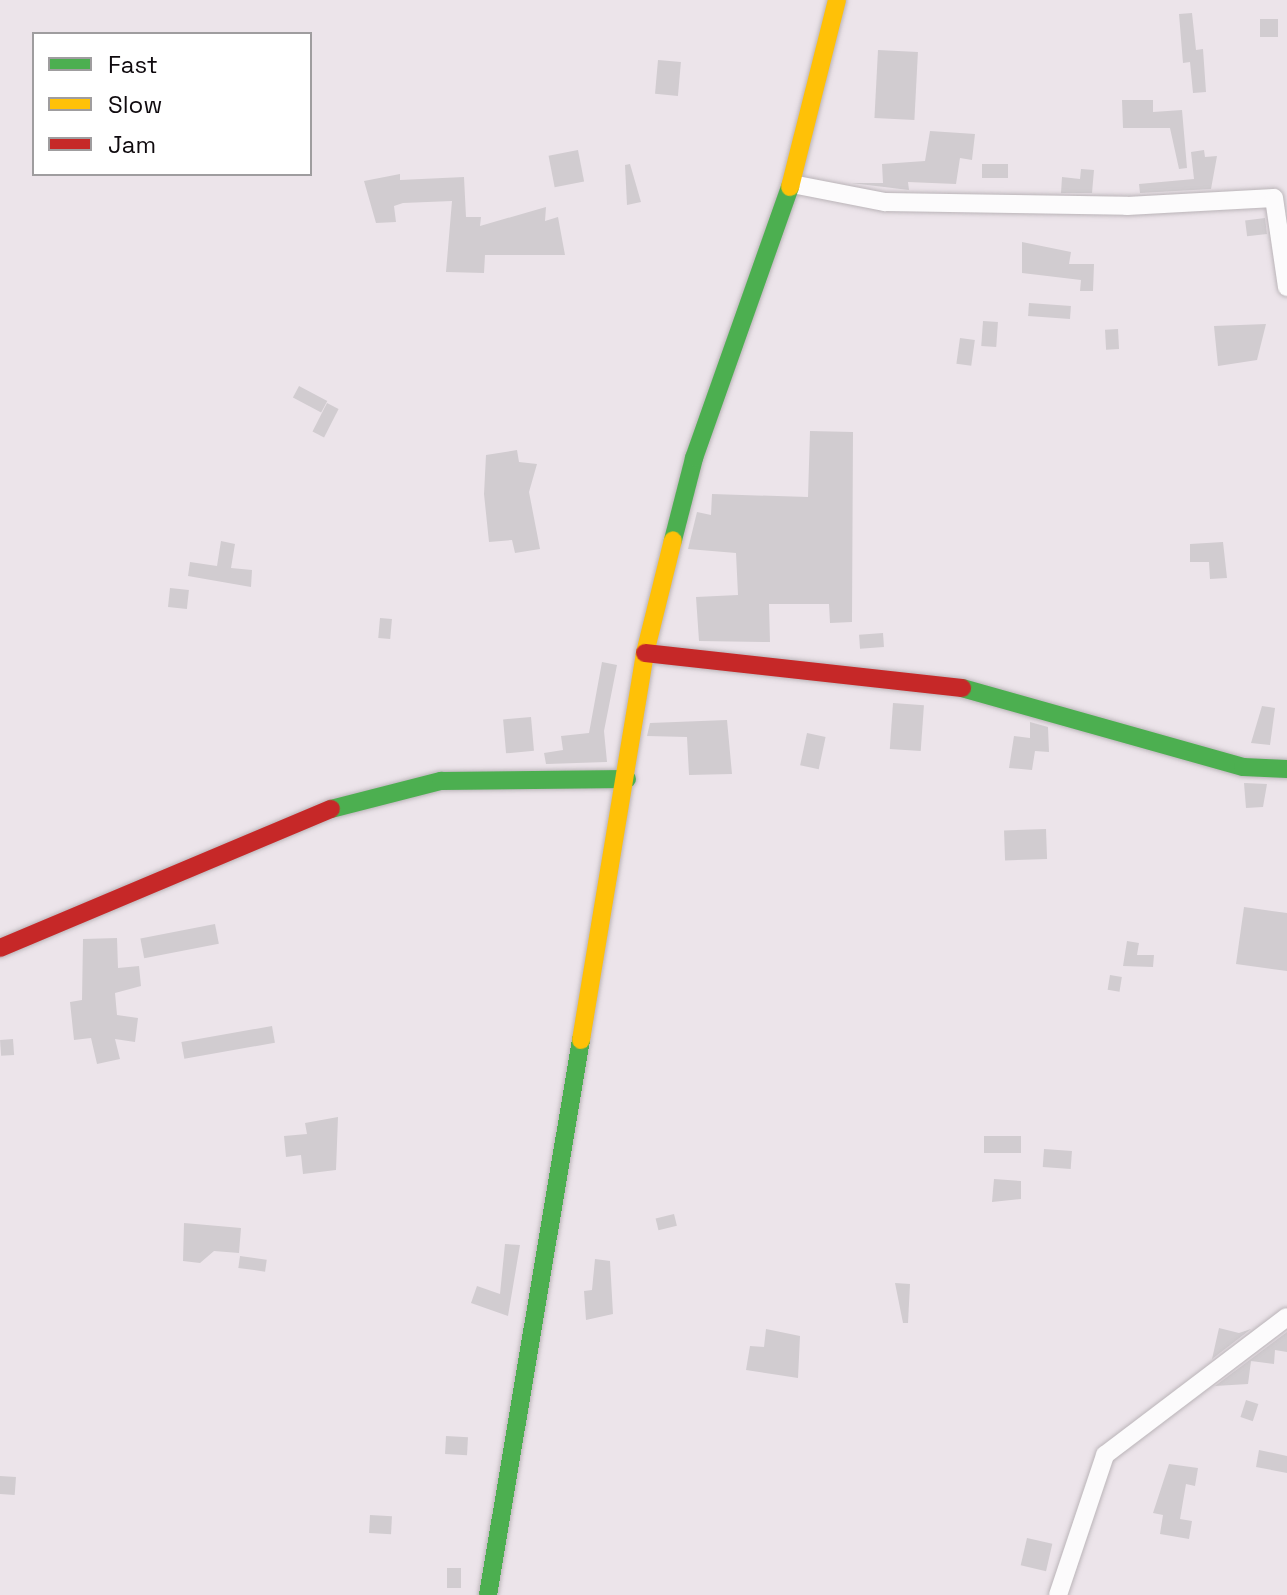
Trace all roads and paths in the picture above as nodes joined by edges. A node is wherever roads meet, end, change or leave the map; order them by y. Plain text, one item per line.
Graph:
1 (837, 0) edge
2 (792, 184) junction
3 (1287, 287) edge
4 (645, 653) junction
5 (1287, 769) edge
6 (627, 779) junction
7 (0, 948) edge
8 (1287, 1317) edge
9 (488, 1595) edge
10 (1058, 1595) edge

1 - 2 street
2 - 3 street
2 - 4 street
4 - 5 street
4 - 6 street
6 - 7 street
6 - 9 street
8 - 10 street

